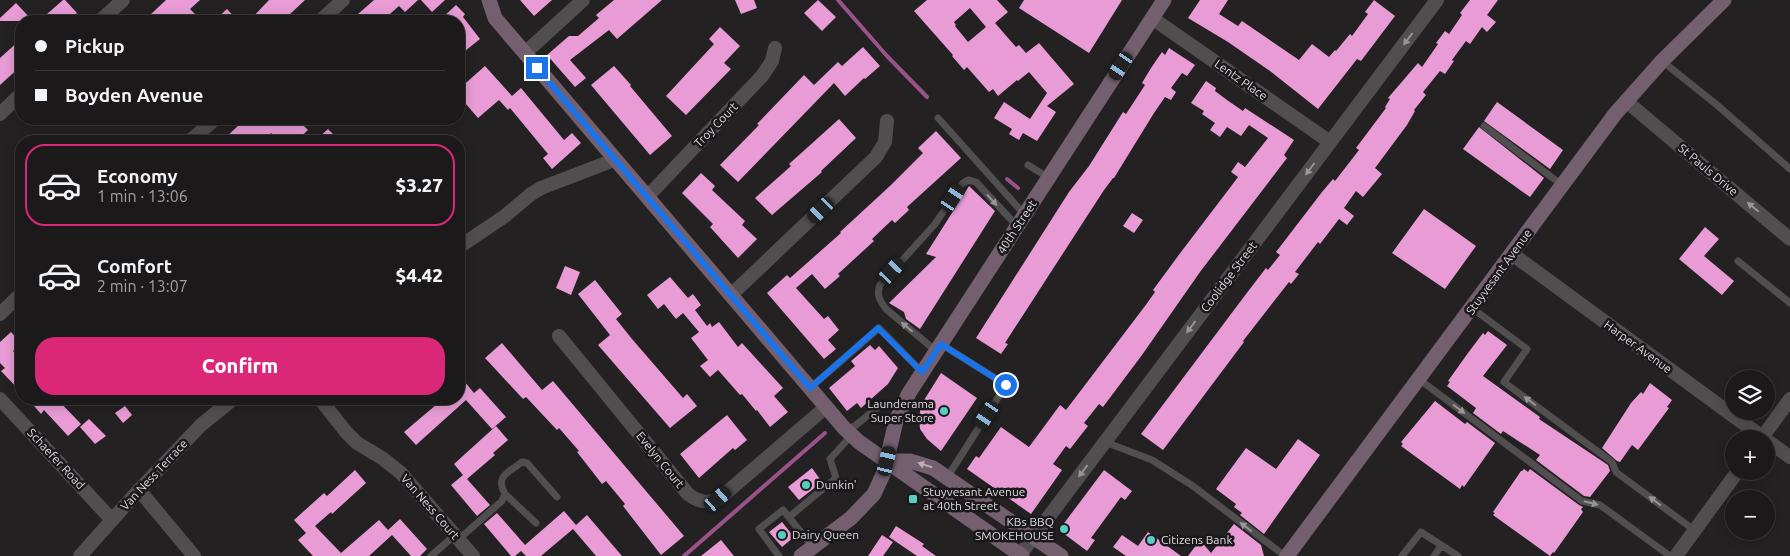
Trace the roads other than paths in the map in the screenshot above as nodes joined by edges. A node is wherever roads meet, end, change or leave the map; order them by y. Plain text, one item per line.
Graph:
1 (124, 0) edge
2 (343, 0) edge
3 (489, 0) edge
4 (583, 0) edge
5 (1164, 0) edge
6 (1437, 0) edge
7 (1724, 0) edge
8 (107, 15) edge
9 (327, 15) edge
10 (1152, 18) junction
11 (775, 48) dead end
12 (525, 53) junction
13 (1662, 61) junction
14 (15, 100) edge
15 (1626, 101) junction
16 (0, 114) edge
17 (938, 118) dead end
18 (887, 121) dead end
19 (208, 125) edge
20 (1484, 126) dead end
21 (197, 135) edge
22 (1330, 142) junction
23 (614, 160) junction
24 (1028, 165) dead end
25 (1790, 169) edge
26 (1048, 178) junction
27 (1562, 186) junction
28 (647, 196) junction
29 (1021, 220) junction
30 (1790, 239) edge
31 (465, 243) edge
32 (1512, 254) junction
33 (1738, 261) dead end
34 (731, 295) junction
35 (15, 300) edge
36 (1790, 303) edge
37 (1472, 308) junction
38 (0, 314) edge
39 (559, 336) dead end
40 (938, 348) junction
41 (922, 372) junction
42 (1420, 380) junction
43 (810, 388) junction
44 (0, 399) edge
45 (1790, 399) edge
46 (225, 405) edge
47 (325, 405) edge
48 (902, 406) junction
49 (826, 407) junction
50 (1752, 430) edge
51 (1770, 430) edge
52 (849, 433) junction
53 (1105, 442) junction
54 (1775, 447) edge
55 (1790, 457) edge
56 (887, 461) junction
57 (948, 476) junction
58 (1731, 480) edge
59 (139, 490) junction
60 (504, 494) junction
61 (557, 497) dead end
62 (789, 517) junction
63 (112, 520) junction
64 (536, 523) dead end
65 (1694, 530) junction
66 (457, 537) junction
67 (1034, 537) junction
68 (1441, 546) junction
69 (807, 552) edge
70 (1021, 555) edge
71 (80, 556) edge
72 (194, 556) edge
73 (431, 556) edge
74 (473, 556) edge
75 (779, 556) edge
76 (1061, 556) edge
77 (1286, 556) edge
78 (1402, 556) edge
79 (1434, 556) edge
80 (1458, 556) edge
81 (1670, 556) edge
82 (1676, 556) edge

1 - 8 street
2 - 9 street
3 - 12 main road
4 - 12 street
5 - 10 main road, 40th Street
6 -> 22 street, Coolidge Street
7 - 13 main road, Stuyvesant Avenue
10 - 22 street, Lentz Place
10 - 26 main road, 40th Street
11 - 28 street, Troy Court
12 - 23 main road
13 - 15 main road, Stuyvesant Avenue
13 - 25 lane
14 - 16 street
15 - 27 main road, Stuyvesant Avenue
30 -> 15 street, St Pauls Drive
17 - 29 lane
18 - 34 street
19 - 21 street
20 - 27 lane
22 -> 53 street, Coolidge Street
23 - 28 main road
23 - 31 street
24 - 26 lane
26 - 29 main road, 40th Street
27 - 32 main road, Stuyvesant Avenue
28 - 34 main road
29 - 40 main road, 40th Street
40 -> 29 lane
32 - 37 main road, Stuyvesant Avenue
32 - 50 street, Harper Avenue
33 - 36 lane
34 - 43 main road
35 - 38 street
37 - 42 main road, Stuyvesant Avenue
65 -> 37 lane
39 - 49 street, Evelyn Court
40 - 41 main road, 40th Street
40 - 57 lane
41 - 43 lane
41 - 48 main road, 40th Street
42 - 77 main road, Stuyvesant Avenue
42 -> 81 lane
43 - 49 main road
44 - 63 street, Schaefer Road
45 - 51 street
46 - 59 street, Van Ness Terrace
47 - 66 street, Van Ness Court
48 - 52 lane
48 - 56 main road, 40th Street
49 - 52 main road
52 - 56 main road
52 - 62 lane
53 -> 67 street, Coolidge Street
77 -> 53 lane
54 - 55 street, Harper Avenue
57 -> 56 main road
56 - 69 main road
56 - 70 main road
57 - 67 main road
58 - 65 street
59 - 63 street, Van Ness Terrace
59 - 72 street
60 - 61 lane
60 - 64 lane
60 - 66 lane
62 - 69 lane
62 - 75 lane
63 - 71 street, Van Ness Terrace
65 - 82 street
66 - 73 lane
66 - 74 street, Van Ness Court
67 - 70 street, Coolidge Street
67 - 76 main road
68 - 78 lane
68 - 79 lane
68 - 80 lane

